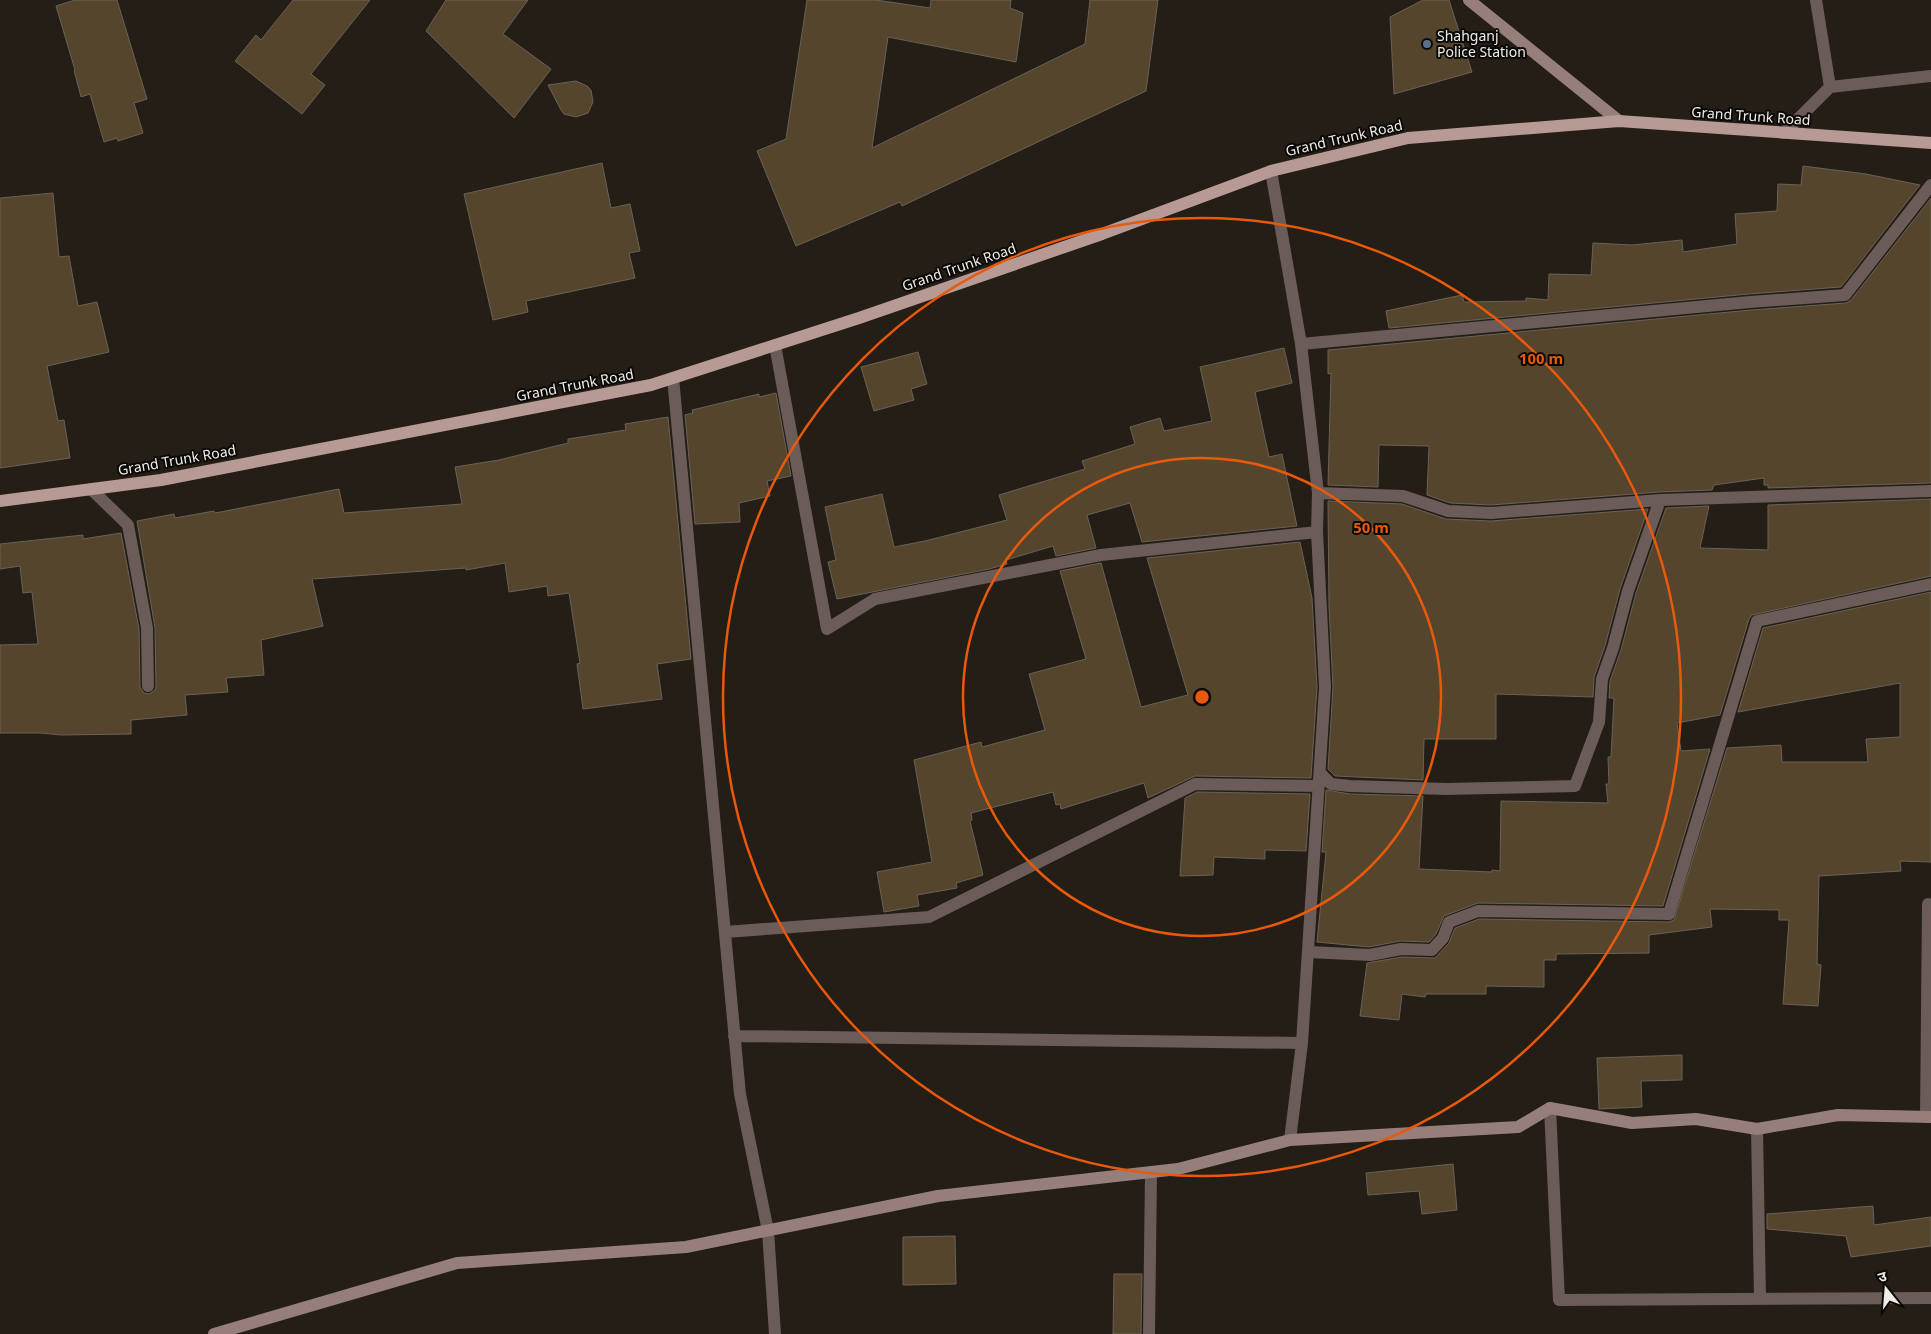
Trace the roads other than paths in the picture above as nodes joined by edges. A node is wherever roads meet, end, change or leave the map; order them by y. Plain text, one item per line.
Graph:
1 (1469, 0) edge
2 (1816, 0) edge
3 (1931, 76) edge
4 (1830, 87) junction
5 (1619, 121) junction
6 (1784, 133) junction
7 (1931, 143) edge
8 (1271, 171) junction
9 (1931, 185) edge
10 (1301, 344) junction
11 (775, 345) junction
12 (673, 378) junction
13 (90, 489) junction
14 (1931, 491) edge
15 (1318, 493) junction
16 (1660, 500) junction
17 (0, 501) edge
18 (1316, 532) junction
19 (1931, 584) edge
20 (148, 686) dead end
21 (1320, 773) junction
22 (1319, 786) junction
23 (1928, 904) dead end
24 (725, 932) junction
25 (1309, 952) junction
26 (734, 1036) junction
27 (1302, 1043) junction
28 (1550, 1108) junction
29 (1928, 1117) edge
30 (1757, 1130) junction
31 (1290, 1140) junction
32 (1151, 1172) junction
33 (768, 1230) junction
34 (1931, 1298) edge
35 (1760, 1299) junction
36 (214, 1334) edge
37 (775, 1334) edge
38 (1149, 1334) edge

1 - 5 street
2 - 4 street
3 - 4 street
4 - 6 street
5 - 6 main road, Grand Trunk Road
5 - 8 main road, Grand Trunk Road
6 - 7 main road, Grand Trunk Road
8 - 10 street
8 - 11 main road, Grand Trunk Road
9 - 10 street
10 - 15 street
11 - 12 main road, Grand Trunk Road
11 - 18 street
12 - 13 main road, Grand Trunk Road
12 - 24 street
13 - 17 main road, Grand Trunk Road
13 - 20 street
14 - 16 street
15 - 16 street
15 - 18 street
16 - 21 street
18 - 21 street
19 - 25 street
21 - 22 street
22 - 24 street
22 - 25 street
23 - 29 street
24 - 26 street
25 - 27 street
26 - 27 street
26 - 33 street
27 - 31 street
28 - 30 street
28 - 31 street
28 - 35 street
29 - 30 street
30 - 35 street
31 - 32 street
32 - 33 street
32 - 38 street
33 - 36 street
33 - 37 street
34 - 35 street

